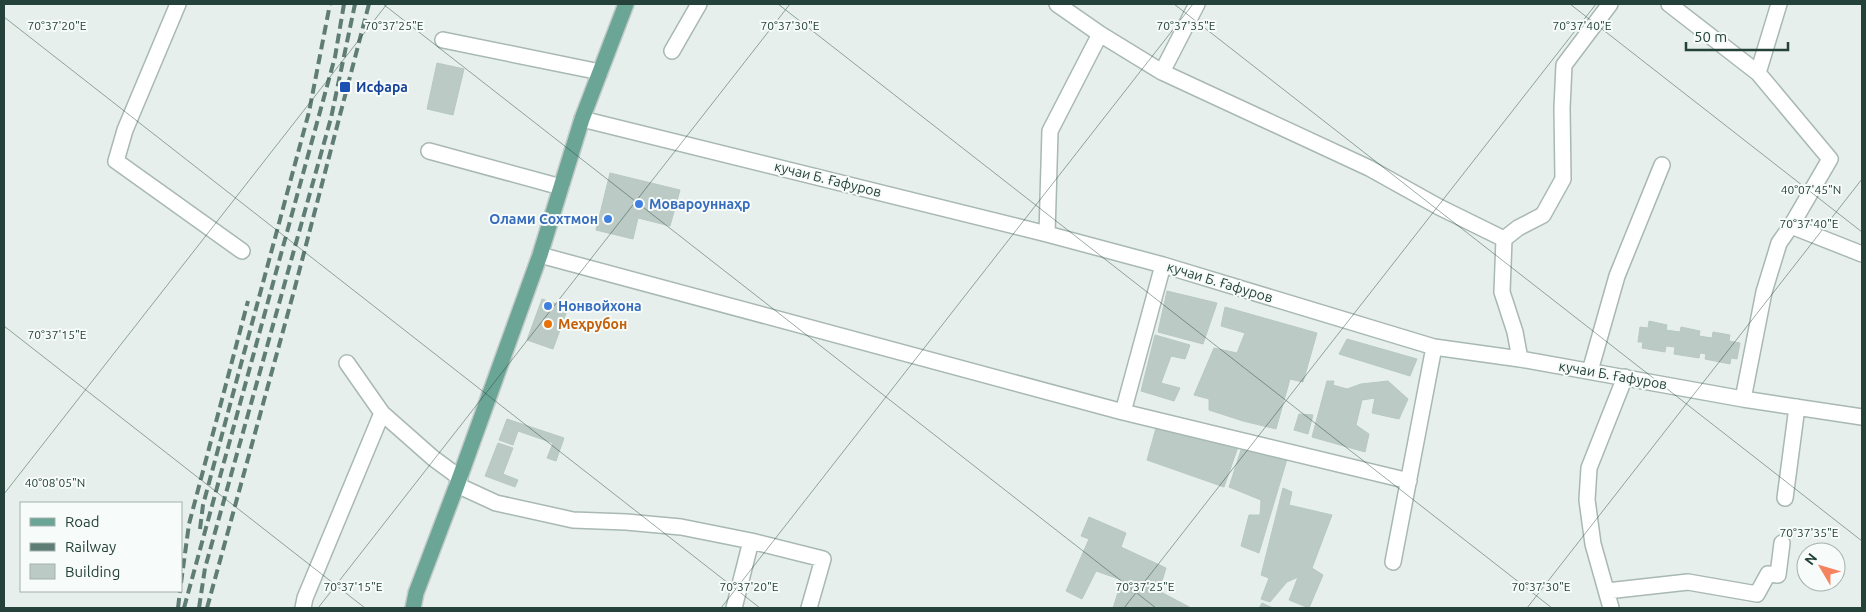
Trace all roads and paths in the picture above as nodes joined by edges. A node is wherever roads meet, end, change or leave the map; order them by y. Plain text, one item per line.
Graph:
1 (178, 4) edge
2 (626, 4) edge
3 (698, 4) edge
4 (1057, 4) edge
5 (1197, 4) edge
6 (1610, 4) edge
7 (1669, 4) edge
8 (1779, 4) edge
9 (1100, 34) junction
10 (443, 40) dead end
11 (672, 50) dead end
12 (600, 72) junction
13 (1162, 72) junction
14 (1758, 73) junction
15 (582, 119) junction
16 (429, 151) dead end
17 (1662, 165) dead end
18 (561, 187) junction
19 (1791, 226) junction
20 (1047, 234) junction
21 (1504, 239) junction
22 (242, 252) dead end
23 (1862, 254) edge
24 (540, 255) junction
25 (1163, 265) junction
26 (1434, 347) junction
27 (1520, 359) junction
28 (347, 363) dead end
29 (1590, 371) junction
30 (1625, 377) junction
31 (1743, 399) junction
32 (1797, 407) junction
33 (1123, 412) junction
34 (382, 413) junction
35 (1862, 417) edge
36 (459, 481) junction
37 (1409, 481) junction
38 (1785, 498) dead end
39 (751, 541) junction
40 (1782, 543) dead end
41 (1393, 562) dead end
42 (1607, 591) junction
43 (303, 608) edge
44 (413, 608) edge
45 (734, 608) edge
46 (810, 608) edge
47 (1611, 608) edge

1 - 22 street
2 - 12 main road
3 - 11 street
4 - 9 street
5 - 13 street
6 - 21 street
7 - 14 street
8 - 14 street
9 - 13 street
9 - 20 street
10 - 12 street
12 - 15 main road
13 - 21 street
14 - 19 street
15 - 18 main road
15 - 20 street, кучаи Б. Ғафуров
16 - 18 street
17 - 29 street
18 - 24 main road
19 - 23 street
19 - 31 street
20 - 25 street, кучаи Б. Ғафуров
21 - 27 street
24 - 33 street
24 - 36 main road
25 - 26 street, кучаи Б. Ғафуров
25 - 33 street
26 - 27 street, кучаи Б. Ғафуров
26 - 37 street
27 - 29 street, кучаи Б. Ғафуров
28 - 34 street
29 - 30 street, кучаи Б. Ғафуров
30 - 31 street, кучаи Б. Ғафуров
30 - 42 street
31 - 32 street, кучаи Б. Ғафуров
32 - 35 street, кучаи Б. Ғафуров
32 - 38 street
33 - 37 street
34 - 36 street
34 - 43 street
36 - 39 street
36 - 44 main road
37 - 41 street
39 - 45 street
39 - 46 street
40 - 42 street
42 - 47 street

